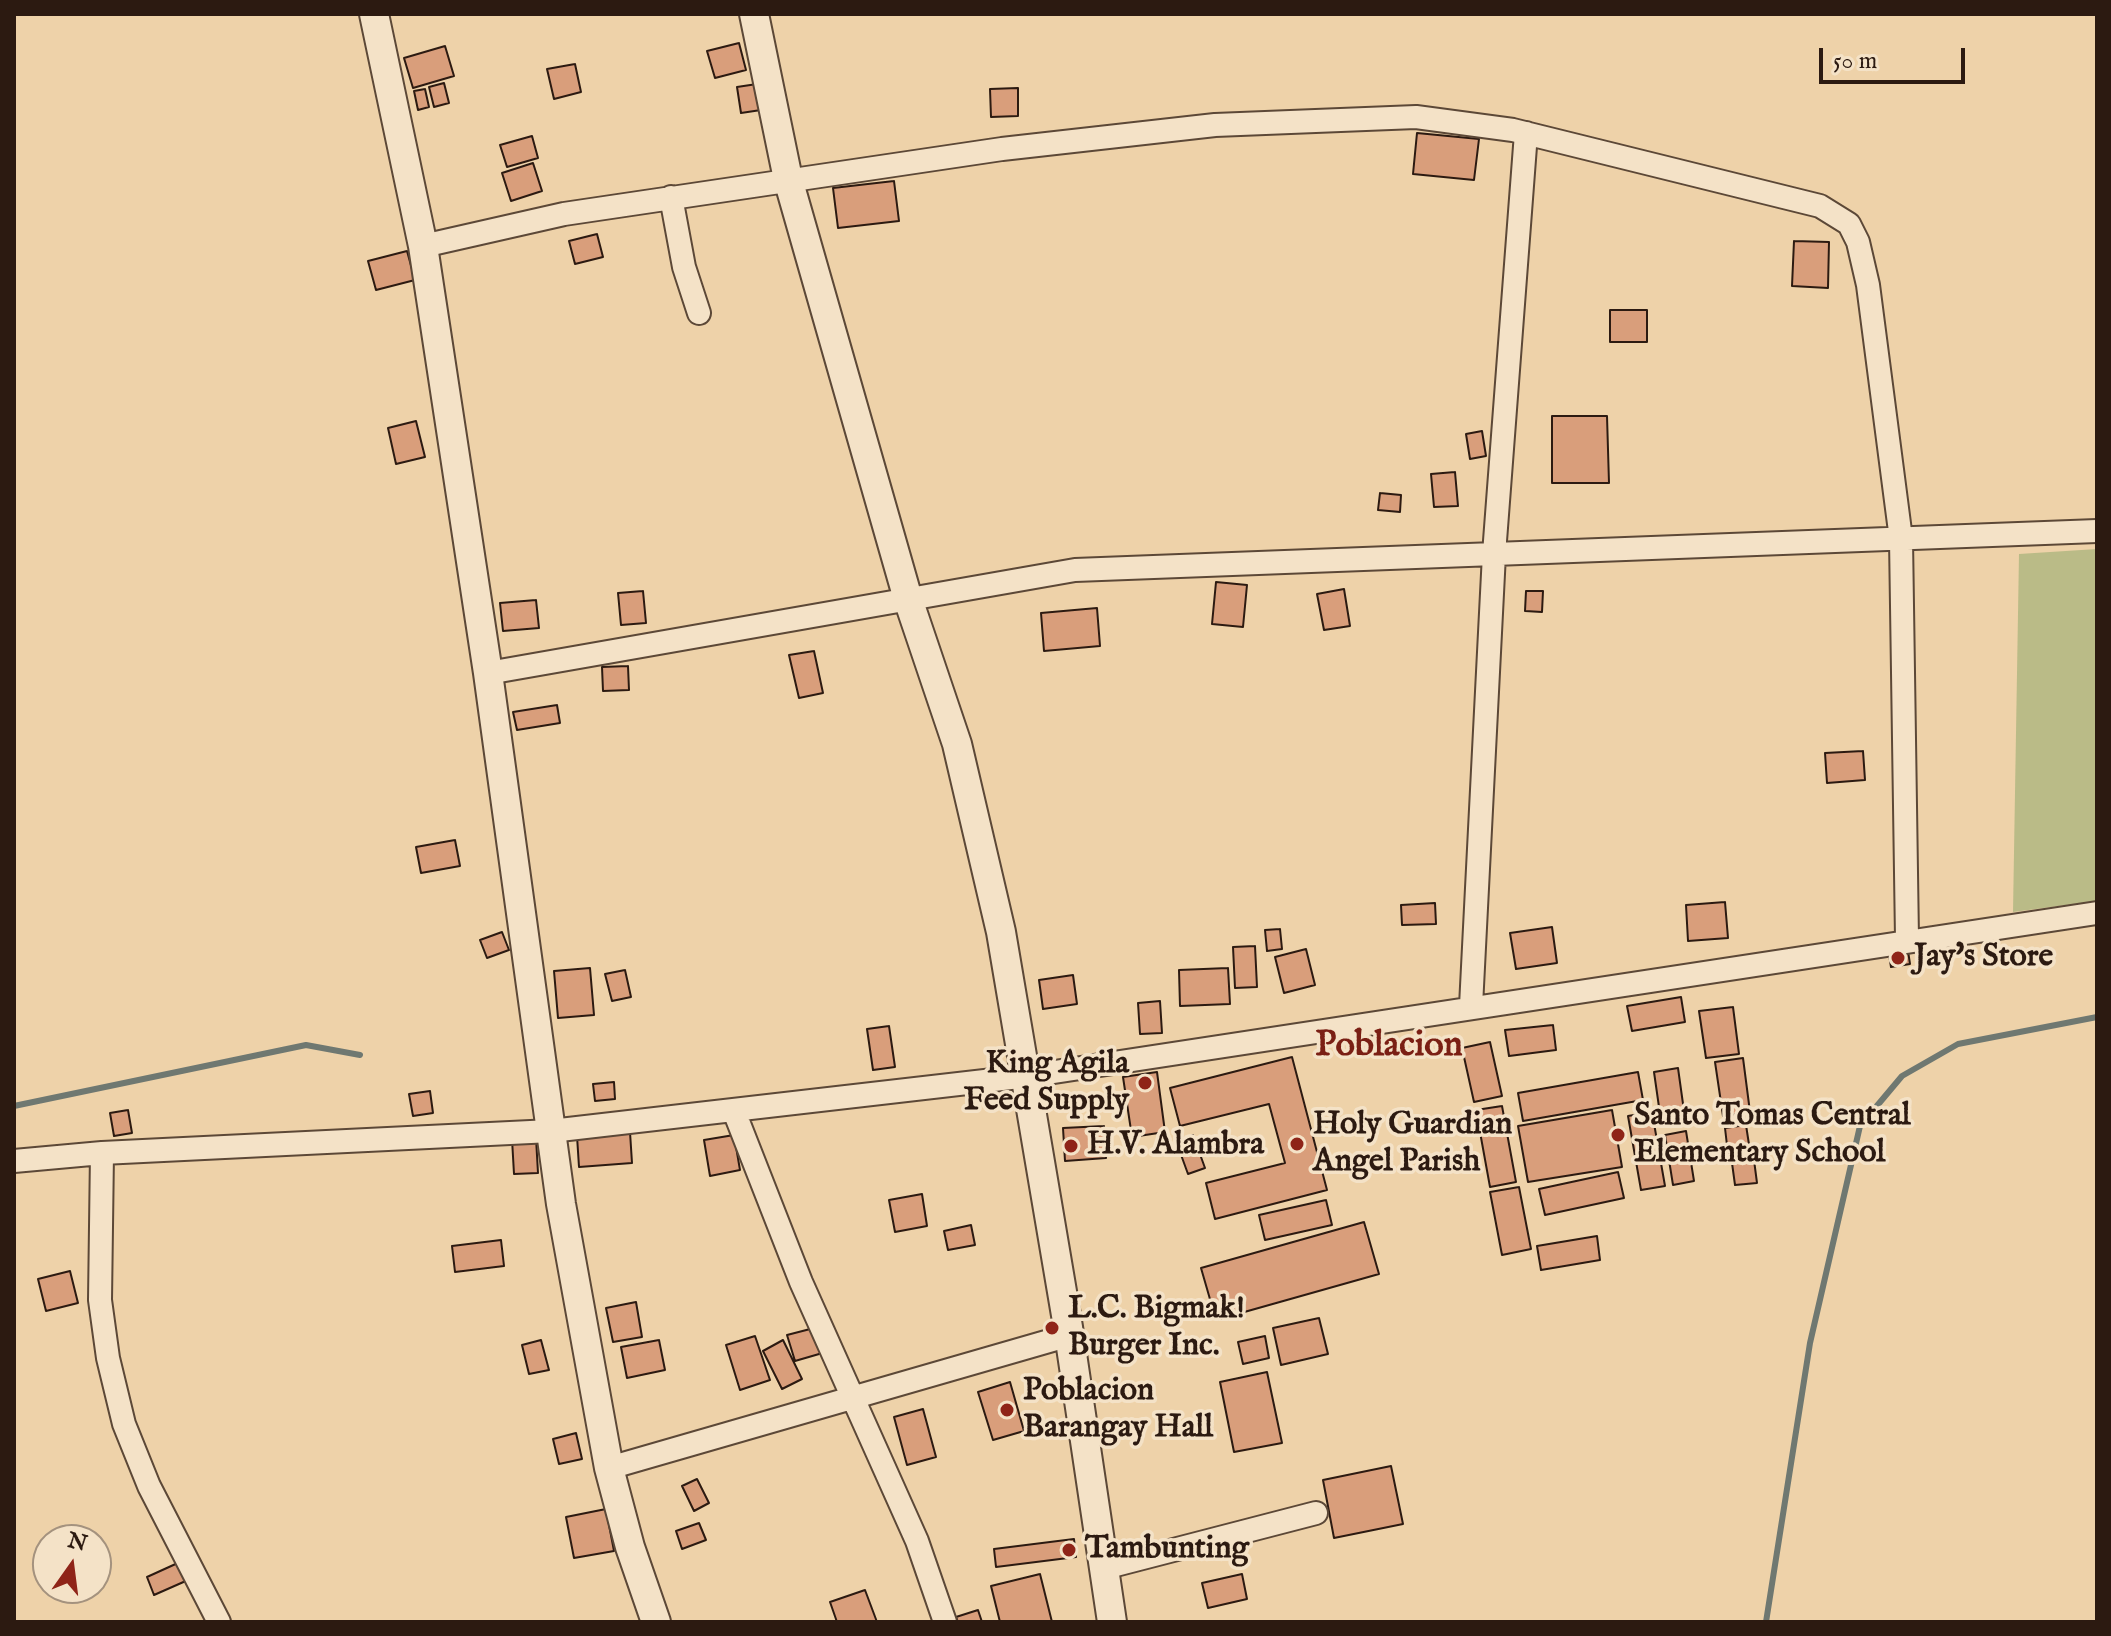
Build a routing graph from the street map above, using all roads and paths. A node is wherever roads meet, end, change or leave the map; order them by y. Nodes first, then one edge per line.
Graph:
1 (374, 14) edge
2 (754, 14) edge
3 (1526, 133) junction
4 (788, 179) junction
5 (671, 197) junction
6 (423, 246) junction
7 (699, 313) dead end
8 (2097, 531) edge
9 (1901, 539) junction
10 (1494, 554) junction
11 (908, 599) junction
12 (488, 673) junction
13 (2097, 913) edge
14 (1907, 939) junction
15 (1471, 1006) junction
16 (1028, 1076) junction
17 (734, 1111) junction
18 (551, 1131) junction
19 (102, 1153) junction
20 (14, 1161) edge
21 (1070, 1335) junction
22 (854, 1398) junction
23 (609, 1468) junction
24 (1316, 1513) dead end
25 (1104, 1568) junction
26 (219, 1622) edge
27 (656, 1622) edge
28 (945, 1622) edge
29 (1112, 1622) edge

1 - 6 street
2 - 4 street
3 - 4 street
3 - 9 street
3 - 10 street
4 - 5 street
4 - 11 street
5 - 6 street
5 - 7 street
6 - 12 street
8 - 9 street
9 - 10 street
9 - 14 street
10 - 11 street
10 - 15 street
11 - 12 street
11 - 16 street
12 - 18 street
13 - 14 street
14 - 15 street
15 - 16 street
16 - 17 street
16 - 21 street
17 - 18 street
17 - 22 street
18 - 19 street
18 - 23 street
19 - 20 street
19 - 26 street
21 - 22 street
21 - 25 street
22 - 23 street
22 - 28 street
23 - 27 street
24 - 25 street
25 - 29 street

